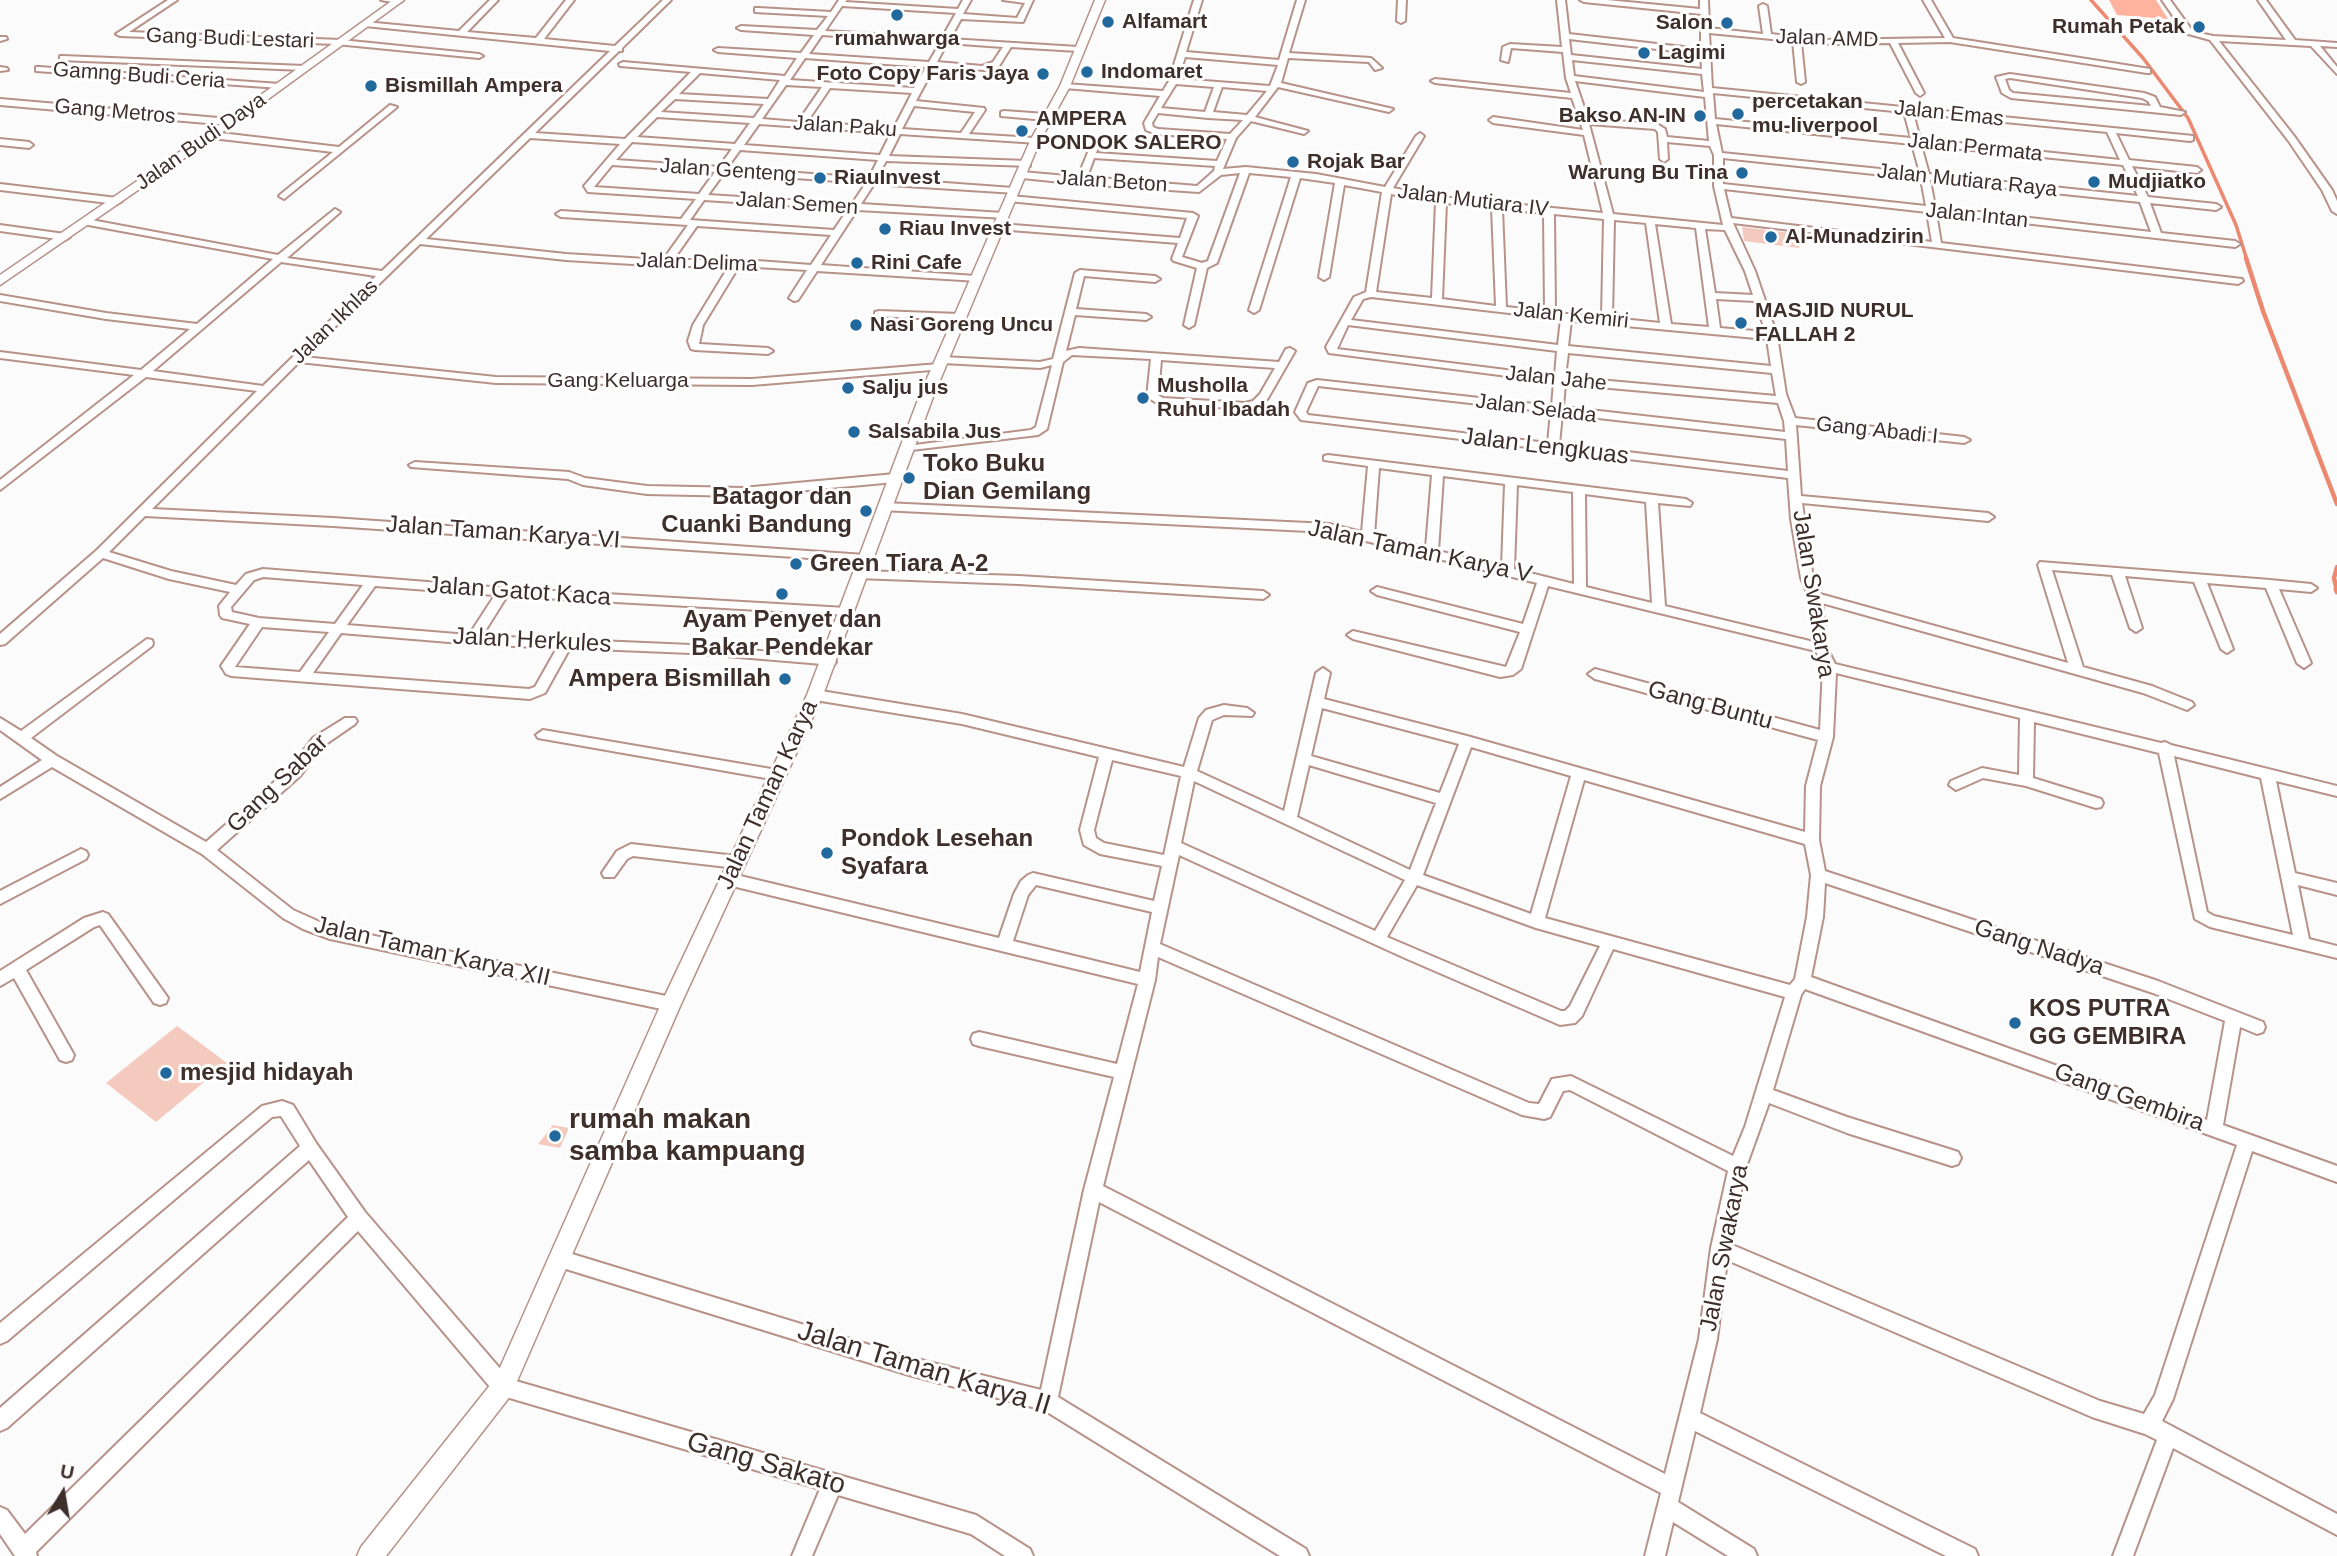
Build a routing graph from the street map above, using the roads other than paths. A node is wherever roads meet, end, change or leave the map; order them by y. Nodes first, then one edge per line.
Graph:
1 (173, 0) edge
2 (385, 0) edge
3 (398, 0) edge
4 (494, 0) edge
5 (570, 0) edge
6 (667, 0) edge
7 (967, 0) edge
8 (1007, 0) edge
9 (1100, 0) edge
10 (1198, 0) edge
11 (1301, 0) edge
12 (1402, 0) edge
13 (1561, 0) edge
14 (1584, 0) edge
15 (1927, 0) edge
16 (2166, 0) edge
17 (2262, 0) edge
18 (1031, 1) edge
19 (841, 2) edge
20 (899, 3) edge
21 (1705, 6) edge
22 (1763, 6) dead end
23 (758, 10) dead end
24 (833, 14) junction
25 (958, 14) junction
26 (1401, 21) dead end
27 (365, 24) junction
28 (741, 28) dead end
29 (1705, 30) junction
30 (461, 33) junction
31 (820, 33) junction
32 (1565, 36) junction
33 (1768, 38) junction
34 (2213, 38) junction
35 (1797, 40) junction
36 (1950, 40) junction
37 (538, 41) junction
38 (946, 41) junction
39 (1893, 41) junction
40 (340, 42) junction
41 (2292, 43) junction
42 (1009, 44) junction
43 (2314, 44) junction
44 (2337, 45) edge
45 (619, 49) junction
46 (1078, 49) junction
47 (718, 50) dead end
48 (1705, 52) junction
49 (1183, 54) junction
50 (1567, 54) junction
51 (480, 56) dead end
52 (802, 56) junction
53 (2054, 57) junction
54 (64, 58) dead end
55 (1283, 59) junction
56 (1505, 60) dead end
57 (623, 64) dead end
58 (932, 65) junction
59 (304, 68) junction
60 (1378, 68) dead end
61 (39, 69) dead end
62 (697, 71) junction
63 (2147, 71) dead end
64 (1706, 72) junction
65 (2337, 72) edge
66 (1570, 78) junction
67 (784, 80) junction
68 (1173, 81) junction
69 (1436, 81) dead end
70 (1801, 82) dead end
71 (2056, 83) junction
72 (828, 85) junction
73 (280, 86) junction
74 (1065, 86) junction
75 (1218, 86) junction
76 (1274, 86) junction
77 (916, 91) junction
78 (1166, 93) junction
79 (1708, 93) junction
80 (1920, 93) dead end
81 (673, 96) junction
82 (1576, 96) junction
83 (0, 102) edge
84 (769, 102) junction
85 (911, 103) junction
86 (393, 107) dead end
87 (1389, 109) dead end
88 (2156, 109) junction
89 (1154, 110) junction
90 (1908, 110) junction
91 (2182, 112) dead end
92 (655, 114) junction
93 (1004, 114) dead end
94 (1208, 115) junction
95 (1046, 117) junction
96 (1248, 118) junction
97 (1493, 120) dead end
98 (755, 121) junction
99 (1584, 121) junction
100 (1712, 121) junction
101 (230, 122) junction
102 (1511, 122) junction
103 (802, 124) junction
104 (2110, 130) junction
105 (896, 131) junction
106 (1304, 131) dead end
107 (1508, 133) dead end
108 (1588, 133) junction
109 (212, 135) junction
110 (528, 135) junction
111 (963, 136) junction
112 (1420, 136) dead end
113 (1232, 137) junction
114 (2190, 138) dead end
115 (1663, 139) junction
116 (629, 141) junction
117 (1035, 141) junction
118 (0, 142) edge
119 (1914, 142) junction
120 (29, 145) dead end
121 (1095, 145) dead end
122 (736, 148) junction
123 (1716, 149) junction
124 (341, 150) junction
125 (1091, 155) junction
126 (884, 159) junction
127 (1664, 159) dead end
128 (611, 162) junction
129 (2124, 162) junction
130 (1219, 168) junction
131 (1246, 170) junction
132 (2197, 170) dead end
133 (719, 171) junction
134 (1296, 176) junction
135 (1925, 177) junction
136 (1081, 181) junction
137 (1340, 181) junction
138 (871, 182) junction
139 (1018, 182) junction
140 (1719, 186) junction
141 (0, 187) edge
142 (2332, 190) edge
143 (1387, 191) junction
144 (284, 196) dead end
145 (701, 198) junction
146 (1441, 200) junction
147 (2144, 200) junction
148 (117, 201) junction
149 (1497, 206) junction
150 (2216, 207) dead end
151 (855, 209) junction
152 (1549, 210) junction
153 (1929, 211) junction
154 (2337, 211) edge
155 (335, 212) dead end
156 (561, 214) dead end
157 (1609, 218) junction
158 (1650, 220) junction
159 (1002, 221) junction
160 (86, 222) junction
161 (689, 222) junction
162 (1728, 224) junction
163 (1700, 225) junction
164 (0, 228) edge
165 (839, 233) junction
166 (2157, 236) junction
167 (65, 237) junction
168 (419, 241) junction
169 (1185, 241) junction
170 (2235, 244) dead end
171 (1937, 245) junction
172 (282, 259) junction
173 (666, 263) junction
174 (736, 263) junction
175 (1207, 264) junction
176 (813, 269) junction
177 (384, 274) junction
178 (1324, 277) dead end
179 (975, 279) junction
180 (1155, 279) dead end
181 (0, 281) edge
182 (2238, 281) dead end
183 (1371, 294) junction
184 (1710, 296) junction
185 (0, 298) edge
186 (794, 298) dead end
187 (1760, 299) junction
188 (1437, 302) junction
189 (1501, 308) junction
190 (1254, 310) dead end
191 (1070, 312) junction
192 (879, 314) dead end
193 (1550, 315) junction
194 (959, 317) junction
195 (1146, 317) dead end
196 (1566, 317) junction
197 (1607, 320) junction
198 (1345, 322) junction
199 (1189, 325) dead end
200 (1665, 326) junction
201 (201, 327) junction
202 (1715, 331) junction
203 (1772, 336) junction
204 (1563, 349) junction
205 (768, 351) dead end
206 (1290, 351) dead end
207 (0, 355) edge
208 (296, 359) junction
209 (1156, 359) junction
210 (1057, 361) junction
211 (941, 364) junction
212 (1281, 365) junction
213 (1777, 370) junction
214 (143, 374) junction
215 (1560, 380) junction
216 (265, 389) junction
217 (1784, 400) junction
218 (1558, 411) junction
219 (1300, 412) joint
220 (1790, 421) junction
221 (1791, 436) junction
222 (1964, 440) dead end
223 (1553, 448) junction
224 (908, 449) junction
225 (1328, 458) dead end
226 (1374, 464) junction
227 (415, 465) dead end
228 (1438, 472) junction
229 (1794, 475) junction
230 (895, 478) junction
231 (1511, 481) junction
232 (0, 486) edge
233 (1579, 490) junction
234 (1652, 499) junction
235 (1798, 499) junction
236 (1686, 503) dead end
237 (885, 507) junction
238 (141, 512) junction
239 (1988, 517) dead end
240 (1368, 537) junction
241 (101, 553) junction
242 (1432, 553) junction
243 (863, 567) junction
244 (1508, 571) junction
245 (2118, 571) junction
246 (2199, 578) junction
247 (373, 580) junction
248 (1544, 580) junction
249 (2270, 584) junction
250 (2311, 588) dead end
251 (237, 589) junction
252 (1580, 589) junction
253 (1377, 591) dead end
254 (503, 592) junction
255 (1263, 595) dead end
256 (1815, 597) junction
257 (1659, 608) junction
258 (846, 612) junction
259 (259, 622) junction
260 (338, 628) junction
261 (2136, 628) dead end
262 (1527, 629) junction
263 (1353, 635) dead end
264 (473, 640) junction
265 (0, 641) edge
266 (147, 643) dead end
267 (566, 643) junction
268 (1821, 648) junction
269 (2227, 649) dead end
270 (829, 662) junction
271 (2304, 663) dead end
272 (1830, 667) junction
273 (2077, 669) junction
274 (1323, 673) dead end
275 (1595, 674) dead end
276 (303, 677) junction
277 (815, 695) junction
278 (1317, 702) junction
279 (2187, 705) dead end
280 (1247, 713) dead end
281 (2027, 714) junction
282 (350, 721) dead end
283 (0, 723) edge
284 (543, 735) dead end
285 (23, 737) junction
286 (1826, 737) junction
287 (1467, 741) junction
288 (2165, 747) junction
289 (1106, 755) junction
290 (1305, 759) junction
291 (52, 760) junction
292 (1189, 772) junction
293 (1579, 773) junction
294 (2267, 773) junction
295 (777, 775) junction
296 (2026, 781) junction
297 (1955, 785) dead end
298 (2337, 791) edge
299 (0, 794) edge
300 (1444, 800) junction
301 (2096, 803) dead end
302 (1290, 818) junction
303 (1812, 840) junction
304 (207, 850) junction
305 (1172, 854) junction
306 (81, 855) dead end
307 (736, 862) junction
308 (609, 873) dead end
309 (1818, 875) junction
310 (2288, 877) junction
311 (1414, 878) junction
312 (727, 879) junction
313 (2337, 889) edge
314 (0, 898) edge
315 (1160, 908) junction
316 (1536, 922) junction
317 (1378, 939) junction
318 (1609, 942) junction
319 (2302, 943) junction
320 (1004, 946) junction
321 (1152, 947) junction
322 (2337, 952) edge
323 (17, 968) junction
324 (0, 979) edge
325 (1147, 980) junction
326 (1798, 987) junction
327 (160, 998) dead end
328 (671, 1004) junction
329 (2234, 1017) junction
330 (2257, 1027) dead end
331 (979, 1039) dead end
332 (66, 1055) dead end
333 (1123, 1072) junction
334 (1764, 1094) junction
335 (2214, 1128) junction
336 (2247, 1140) junction
337 (310, 1148) junction
338 (1952, 1158) dead end
339 (1737, 1167) junction
340 (2337, 1174) edge
341 (1093, 1190) junction
342 (359, 1218) junction
343 (1720, 1248) junction
344 (559, 1259) junction
345 (0, 1335) edge
346 (503, 1387) junction
347 (1048, 1401) junction
348 (1688, 1417) junction
349 (0, 1421) edge
350 (2149, 1425) junction
351 (2168, 1436) junction
352 (832, 1483) junction
353 (1670, 1497) junction
354 (0, 1517) edge
355 (2337, 1525) edge
356 (26, 1553) edge
357 (379, 1553) edge
358 (802, 1556) edge
359 (1023, 1556) edge
360 (1299, 1556) edge
361 (1655, 1556) edge
362 (1747, 1556) edge
363 (1968, 1556) edge
364 (2123, 1556) edge

1 - 40 street, Gang Budi Lestari
2 - 3 street
3 - 27 street, Jalan Budi Daya
4 - 30 street
5 - 37 street
6 - 45 street, Jalan Ikhlas
7 - 25 street
8 - 18 street
9 - 46 street, Jalan Taman Karya
10 - 49 street
11 - 55 street
12 - 26 street
13 - 32 street
14 - 21 street
15 - 36 street
16 - 34 street
17 - 41 street
18 - 25 street
19 - 20 street
19 - 24 street
20 - 25 street
21 - 29 street, Jalan Swakarya
22 - 33 street
23 - 24 street
24 - 31 street
25 - 38 street
27 - 30 street
27 - 40 street, Jalan Budi Daya
28 - 31 street
29 - 33 street, Jalan AMD
29 - 48 street, Jalan Swakarya
30 - 37 street
31 - 38 street
31 - 52 street
32 - 48 street
32 - 50 street
33 - 35 street, Jalan AMD
34 - 41 street
34 - 142 street
35 - 39 street, Jalan AMD
35 - 70 street
36 - 39 street, Jalan AMD
36 - 53 street, Jalan AMD
37 - 45 street
38 - 42 street
38 - 58 street
39 - 80 street
40 - 51 street, Gang Budi Lestari
40 - 59 street, Jalan Budi Daya
41 - 43 street
42 - 46 street
42 - 58 street
43 - 44 street
43 - 65 street
45 - 110 street, Jalan Ikhlas
46 - 74 street, Jalan Taman Karya
47 - 52 street
48 - 64 street, Jalan Swakarya
49 - 55 street
49 - 68 street
50 - 56 street
50 - 64 street
50 - 66 street
52 - 58 street
52 - 67 street
53 - 63 street, Jalan AMD
53 - 71 street
54 - 59 street
55 - 60 street
55 - 76 street
57 - 62 street
58 - 77 street
59 - 73 street, Jalan Budi Daya
61 - 73 street, Gamng Budi Ceria
62 - 67 street
62 - 81 street
64 - 79 street, Jalan Swakarya
66 - 79 street, Jalan Emas
66 - 82 street
67 - 72 street
67 - 84 street
68 - 75 street
68 - 78 street
69 - 82 street
71 - 88 street
71 - 88 street
72 - 77 street
72 - 103 street
73 - 101 street, Jalan Budi Daya
74 - 78 street
74 - 95 street, Jalan Taman Karya
75 - 76 street
75 - 94 street
76 - 87 street
76 - 96 street
77 - 85 street
78 - 89 street
79 - 90 street, Jalan Emas
79 - 100 street, Jalan Swakarya
81 - 84 street
81 - 92 street
82 - 99 street
83 - 101 street, Gang Metros
84 - 98 street
85 - 105 street
85 - 111 street
86 - 124 street
88 - 91 street
89 - 94 street
89 - 113 street
90 - 104 street, Jalan Emas
90 - 119 street
92 - 98 street, Jalan Paku
92 - 116 street
93 - 95 street
94 - 96 street
95 - 117 street, Jalan Taman Karya
96 - 106 street
96 - 113 street
97 - 102 street
98 - 103 street, Jalan Paku
98 - 122 street
99 - 108 street
99 - 115 street
100 - 119 street, Jalan Permata
100 - 123 street, Jalan Swakarya
101 - 109 street, Jalan Budi Daya
102 - 107 street
102 - 108 street
103 - 105 street, Jalan Paku
104 - 114 street, Jalan Emas
104 - 129 street
105 - 111 street, Jalan Paku
105 - 126 street
108 - 157 street
109 - 124 street
109 - 148 street, Jalan Budi Daya
110 - 116 street
110 - 168 street, Jalan Ikhlas
111 - 117 street, Jalan Paku
112 - 143 street
113 - 130 street
115 - 123 street, Jalan Mutiara Raya
115 - 127 street
116 - 122 street
116 - 128 street
117 - 139 street, Jalan Taman Karya
118 - 120 street
119 - 129 street, Jalan Permata
119 - 135 street
121 - 125 street
122 - 126 street
122 - 133 street
123 - 135 street, Jalan Mutiara Raya
123 - 140 street, Jalan Swakarya
124 - 144 street
125 - 130 street, Jalan Mutiara IV
125 - 136 street
126 - 138 street
126 - 139 street
128 - 133 street, Jalan Genteng
128 - 145 street, Jalan Semen
129 - 132 street, Jalan Permata
129 - 147 street
130 - 131 street, Jalan Mutiara IV
130 - 136 street, Jalan Beton
131 - 134 street, Jalan Mutiara IV
131 - 175 street
133 - 138 street, Jalan Genteng
133 - 145 street
134 - 137 street, Jalan Mutiara IV
134 - 190 street
135 - 147 street, Jalan Mutiara Raya
135 - 153 street
136 - 139 street, Jalan Beton
137 - 143 street, Jalan Mutiara IV
137 - 178 street
138 - 139 street, Jalan Genteng
138 - 151 street
139 - 159 street, Jalan Taman Karya
139 - 169 street
140 - 153 street, Jalan Intan
140 - 162 street, Jalan Swakarya
141 - 148 street
142 - 154 street
143 - 146 street, Jalan Mutiara IV
143 - 183 street
145 - 151 street, Jalan Semen
145 - 161 street
146 - 149 street, Jalan Mutiara IV
146 - 188 street
147 - 150 street, Jalan Mutiara Raya
147 - 166 street
148 - 160 street, Jalan Budi Daya
149 - 152 street, Jalan Mutiara IV
149 - 189 street
151 - 159 street, Jalan Semen
151 - 165 street
152 - 157 street, Jalan Mutiara IV
152 - 193 street
153 - 166 street, Jalan Intan
153 - 171 street
155 - 172 street
156 - 161 street
157 - 158 street, Jalan Mutiara IV
157 - 197 street
158 - 163 street, Jalan Mutiara IV
158 - 200 street
159 - 169 street, Jalan Semen
159 - 179 street, Jalan Taman Karya
160 - 167 street, Jalan Budi Daya
160 - 172 street
161 - 165 street
161 - 173 street
162 - 163 street, Jalan Mutiara IV
162 - 171 street, Jalan Mutiara IV
162 - 187 street, Jalan Swakarya
163 - 184 street
164 - 167 street
165 - 176 street
166 - 170 street, Jalan Intan
167 - 181 street, Jalan Budi Daya
168 - 173 street, Jalan Delima
168 - 177 street, Jalan Ikhlas
169 - 175 street
171 - 182 street, Jalan Mutiara IV
172 - 177 street
172 - 201 street
173 - 174 street, Jalan Delima
174 - 176 street, Jalan Delima
174 - 205 street
175 - 199 street
176 - 179 street, Jalan Delima
176 - 186 street
177 - 208 street, Jalan Ikhlas
179 - 194 street, Jalan Taman Karya
180 - 191 street
183 - 188 street, Jalan Kemiri
183 - 198 street
184 - 187 street
184 - 202 street
185 - 201 street
187 - 203 street, Jalan Swakarya
188 - 189 street, Jalan Kemiri
189 - 193 street, Jalan Kemiri
191 - 195 street
191 - 210 street
192 - 194 street
193 - 196 street, Jalan Kemiri
194 - 211 street, Jalan Taman Karya
196 - 197 street, Jalan Kemiri
196 - 204 street
197 - 200 street, Jalan Kemiri
198 - 204 street
198 - 215 street, Jalan Jahe
200 - 202 street, Jalan Kemiri
201 - 214 street
202 - 203 street, Jalan Kemiri
203 - 213 street, Jalan Swakarya
204 - 213 street
204 - 215 street
206 - 212 street
207 - 214 street
208 - 211 street, Gang Keluarga
208 - 216 street, Jalan Ikhlas
209 - 210 street, Gang Keluarga
209 - 212 street, Gang Keluarga
209 - 212 street
210 - 211 street, Gang Keluarga
210 - 224 street
211 - 224 street, Jalan Taman Karya
213 - 217 street, Jalan Swakarya
214 - 216 street
214 - 232 street
215 - 217 street, Jalan Jahe
215 - 218 street
216 - 238 street, Jalan Ikhlas
217 - 220 street, Jalan Swakarya
218 - 219 street, Jalan Selada
218 - 221 street, Jalan Selada
218 - 223 street
219 - 223 street, Jalan Lengkuas
220 - 221 street, Jalan Swakarya
220 - 222 street, Gang Abadi I
221 - 229 street, Jalan Swakarya
223 - 229 street, Jalan Lengkuas
224 - 230 street, Jalan Taman Karya
225 - 226 street
226 - 228 street
226 - 240 street
227 - 230 street
228 - 231 street
228 - 242 street
229 - 235 street, Jalan Swakarya
230 - 237 street, Jalan Taman Karya
231 - 233 street
231 - 244 street
233 - 234 street
233 - 252 street
234 - 236 street
234 - 257 street
235 - 239 street
235 - 256 street, Jalan Swakarya
237 - 240 street, Jalan Taman Karya V
237 - 243 street, Jalan Taman Karya
238 - 241 street, Jalan Ikhlas
238 - 243 street, Jalan Taman Karya VI
240 - 242 street, Jalan Taman Karya V
241 - 251 street
241 - 265 street, Jalan Ikhlas
242 - 244 street, Jalan Taman Karya V
243 - 255 street, Jalan Taman Karya VI
243 - 258 street, Jalan Taman Karya
244 - 248 street, Jalan Taman Karya V
245 - 246 street
245 - 261 street
245 - 273 street
246 - 249 street
246 - 269 street
247 - 251 street, Jalan Gatot Kaca
247 - 254 street, Jalan Gatot Kaca
247 - 260 street
248 - 252 street, Jalan Taman Karya V
248 - 262 street
249 - 250 street
249 - 271 street
251 - 259 street, Jalan Herkules
252 - 257 street, Jalan Taman Karya V
253 - 262 street
254 - 258 street, Jalan Gatot Kaca
254 - 264 street
256 - 268 street, Jalan Swakarya
256 - 273 street
257 - 268 street, Jalan Taman Karya V
258 - 270 street, Jalan Taman Karya
259 - 260 street, Jalan Herkules
259 - 276 street
260 - 264 street, Jalan Herkules
260 - 276 street
262 - 263 street
264 - 267 street, Jalan Herkules
266 - 285 street
267 - 270 street, Jalan Herkules
267 - 276 street
268 - 272 street, Jalan Swakarya
270 - 277 street, Jalan Taman Karya
272 - 281 street
272 - 286 street, Jalan Swakarya
273 - 279 street
274 - 278 street
275 - 286 street, Gang Buntu
277 - 289 street, Gang Gembira
277 - 295 street, Jalan Taman Karya
278 - 287 street
278 - 290 street
280 - 292 street
281 - 288 street
281 - 296 street
282 - 304 street, Gang Sabar
283 - 285 street, Jalan Taman Karya XII
284 - 295 street
285 - 291 street, Jalan Taman Karya XII
286 - 303 street, Jalan Swakarya
287 - 293 street
287 - 300 street
288 - 294 street
288 - 319 street
289 - 292 street, Gang Gembira
289 - 305 street
290 - 300 street
290 - 302 street
291 - 299 street
291 - 304 street, Jalan Taman Karya XII
292 - 302 street, Gang Gembira
292 - 305 street
293 - 303 street
293 - 316 street
294 - 298 street
294 - 310 street
295 - 307 street, Jalan Taman Karya
296 - 297 street
296 - 301 street
300 - 311 street
302 - 311 street, Gang Gembira
303 - 309 street, Jalan Swakarya
304 - 328 street, Jalan Taman Karya XII
305 - 315 street
305 - 317 street
306 - 314 street
307 - 308 street
307 - 312 street, Jalan Taman Karya
309 - 326 street, Jalan Swakarya
309 - 329 street, Gang Nadya
310 - 313 street
310 - 319 street
311 - 316 street, Gang Gembira
311 - 317 street
312 - 320 street
312 - 328 street, Jalan Taman Karya
315 - 320 street
315 - 321 street
316 - 318 street, Gang Gembira
317 - 318 street
318 - 326 street, Gang Gembira
319 - 322 street
320 - 325 street
321 - 325 street
321 - 339 street
323 - 324 street
323 - 327 street
323 - 332 street
325 - 333 street
326 - 334 street, Jalan Swakarya
326 - 335 street, Gang Gembira
328 - 344 street, Jalan Taman Karya
329 - 330 street, Gang Nadya
329 - 335 street
331 - 333 street
333 - 341 street
334 - 338 street
334 - 339 street, Jalan Swakarya
335 - 336 street, Gang Gembira
336 - 340 street, Gang Gembira
336 - 350 street
337 - 342 street
337 - 345 street
337 - 349 street
339 - 343 street, Jalan Swakarya
341 - 347 street
341 - 353 street
342 - 346 street
342 - 356 street
343 - 348 street, Jalan Swakarya
343 - 350 street
344 - 346 street, Jalan Taman Karya
344 - 347 street, Jalan Taman Karya II
346 - 352 street, Gang Sakato
346 - 357 street, Jalan Taman Karya
347 - 360 street, Jalan Taman Karya II
348 - 353 street, Jalan Swakarya
348 - 363 street
350 - 351 street
351 - 355 street
351 - 364 street
352 - 358 street
352 - 359 street, Gang Sakato
353 - 361 street, Jalan Swakarya
353 - 362 street
354 - 356 street

